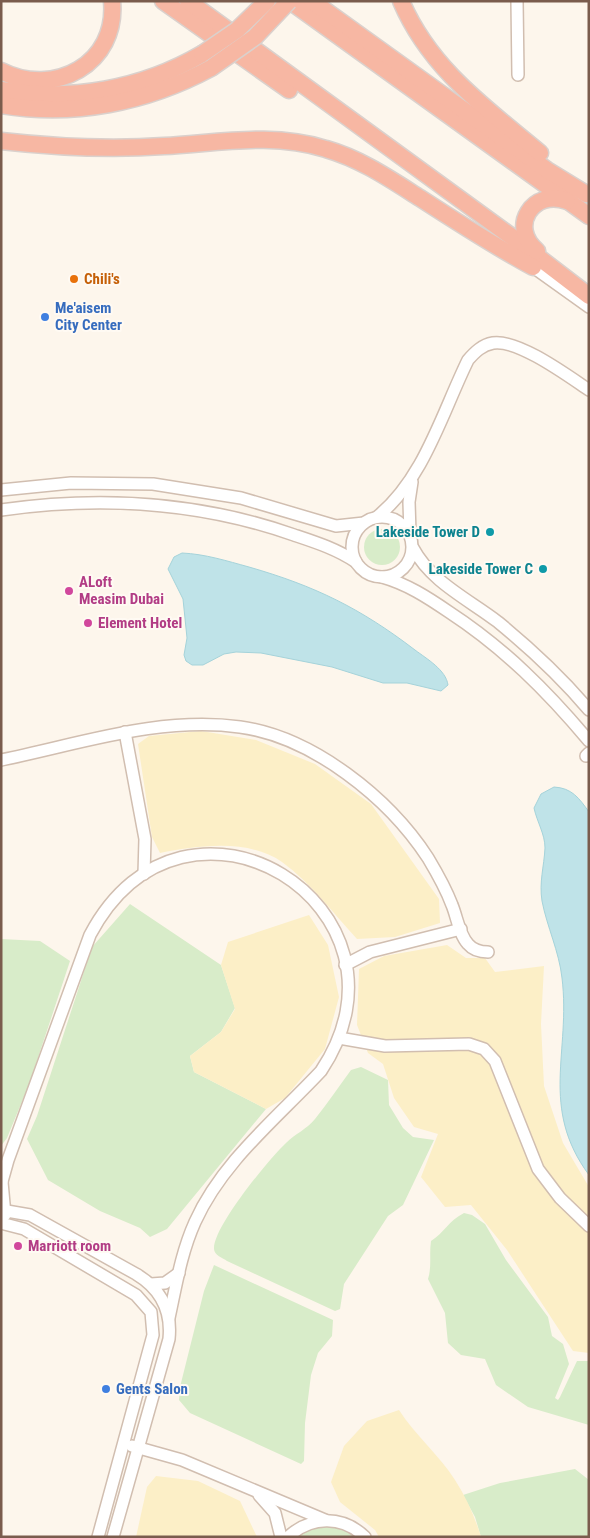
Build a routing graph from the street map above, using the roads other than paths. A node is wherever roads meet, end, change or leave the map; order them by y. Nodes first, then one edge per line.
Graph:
1 (112, 1) edge
2 (163, 1) edge
3 (188, 1) edge
4 (267, 1) edge
5 (290, 1) edge
6 (312, 1) edge
7 (401, 1) edge
8 (517, 1) edge
9 (335, 26) junction
10 (1, 70) edge
11 (518, 75) dead end
12 (281, 78) junction
13 (1, 90) edge
14 (1, 105) edge
15 (1, 141) edge
16 (588, 195) edge
17 (569, 202) junction
18 (589, 216) edge
19 (533, 267) junction
20 (557, 272) junction
21 (589, 296) edge
22 (589, 307) edge
23 (589, 390) edge
24 (412, 480) junction
25 (1, 490) edge
26 (1, 510) edge
27 (377, 517) junction
28 (364, 523) junction
29 (410, 534) junction
30 (412, 548) junction
31 (356, 562) junction
32 (382, 577) junction
33 (589, 710) edge
34 (125, 732) junction
35 (589, 741) edge
36 (1, 760) edge
37 (145, 839) junction
38 (158, 866) junction
39 (144, 874) junction
40 (461, 929) junction
41 (341, 949) junction
42 (370, 952) junction
43 (488, 952) dead end
44 (345, 965) junction
45 (339, 1038) junction
46 (2, 1184) edge
47 (2, 1210) edge
48 (4, 1223) edge
49 (589, 1226) edge
50 (179, 1273) junction
51 (151, 1284) junction
52 (169, 1318) junction
53 (123, 1444) junction
54 (138, 1448) junction
55 (250, 1488) junction
56 (325, 1520) junction
57 (98, 1537) edge
58 (114, 1537) edge
59 (281, 1537) edge
60 (288, 1537) edge
61 (365, 1537) edge

1 - 10 highway
2 - 12 highway, bridge
3 - 12 highway, bridge
4 - 13 highway, bridge
5 - 9 highway
5 - 14 highway, bridge
6 - 9 highway
7 - 16 highway
8 - 11 street
9 - 16 highway
9 - 17 highway
12 - 19 highway
12 - 20 highway
15 - 19 highway
17 - 18 highway
17 - 20 highway
19 - 22 street
20 - 21 highway
23 - 24 street
24 - 27 street
24 - 29 street
25 - 28 street
26 - 31 street
27 - 28 street
27 - 29 street
28 - 31 street
29 - 30 street
30 - 32 street
30 - 33 street
31 - 32 street
32 - 35 street
34 - 36 street
34 - 37 street
34 - 40 street
37 - 38 street
37 - 39 street
38 - 39 street
38 - 41 street
39 - 46 street
40 - 42 street
40 - 43 street
41 - 42 street
41 - 44 street
42 - 44 street
44 - 45 street
45 - 49 street
45 - 50 street
46 - 47 street
47 - 48 street
47 - 51 street
48 - 53 street
50 - 51 street
50 - 52 street
51 - 52 street
52 - 54 street
53 - 54 street
53 - 57 street
54 - 55 street
54 - 58 street
55 - 56 street
55 - 59 street
56 - 60 street
56 - 61 street

